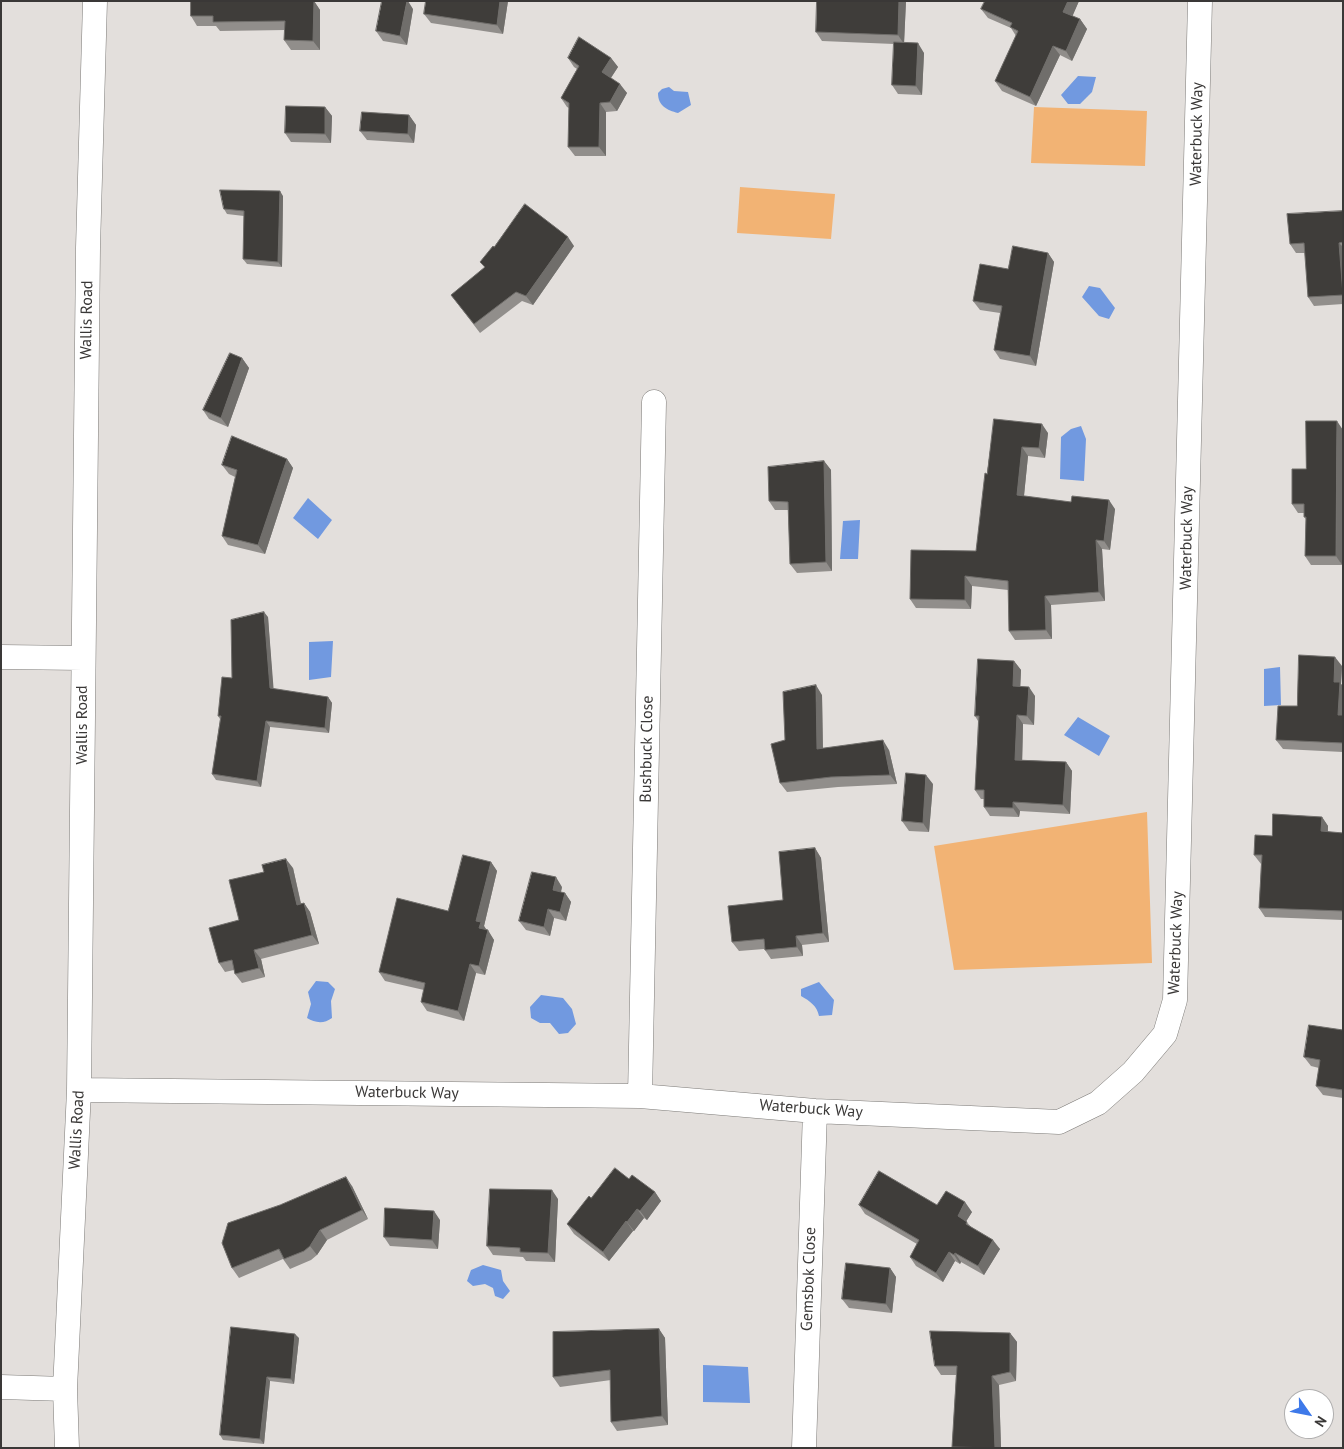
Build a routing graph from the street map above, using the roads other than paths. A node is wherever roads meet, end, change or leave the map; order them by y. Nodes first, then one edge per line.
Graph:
1 (95, 1) edge
2 (1200, 1) edge
3 (654, 402) dead end
4 (1, 656) edge
5 (83, 658) junction
6 (79, 1090) junction
7 (640, 1096) junction
8 (815, 1111) junction
9 (1, 1387) edge
10 (65, 1389) junction
11 (66, 1448) edge
12 (804, 1448) edge

1 - 5 street, Wallis Road
2 - 8 street, Waterbuck Way
3 - 7 street, Bushbuck Close
4 - 5 street
5 - 6 street, Wallis Road
6 - 7 street, Waterbuck Way
6 - 10 street, Wallis Road
7 - 8 street, Waterbuck Way
8 - 12 street, Gemsbok Close
9 - 10 street
10 - 11 street, Wallis Road

